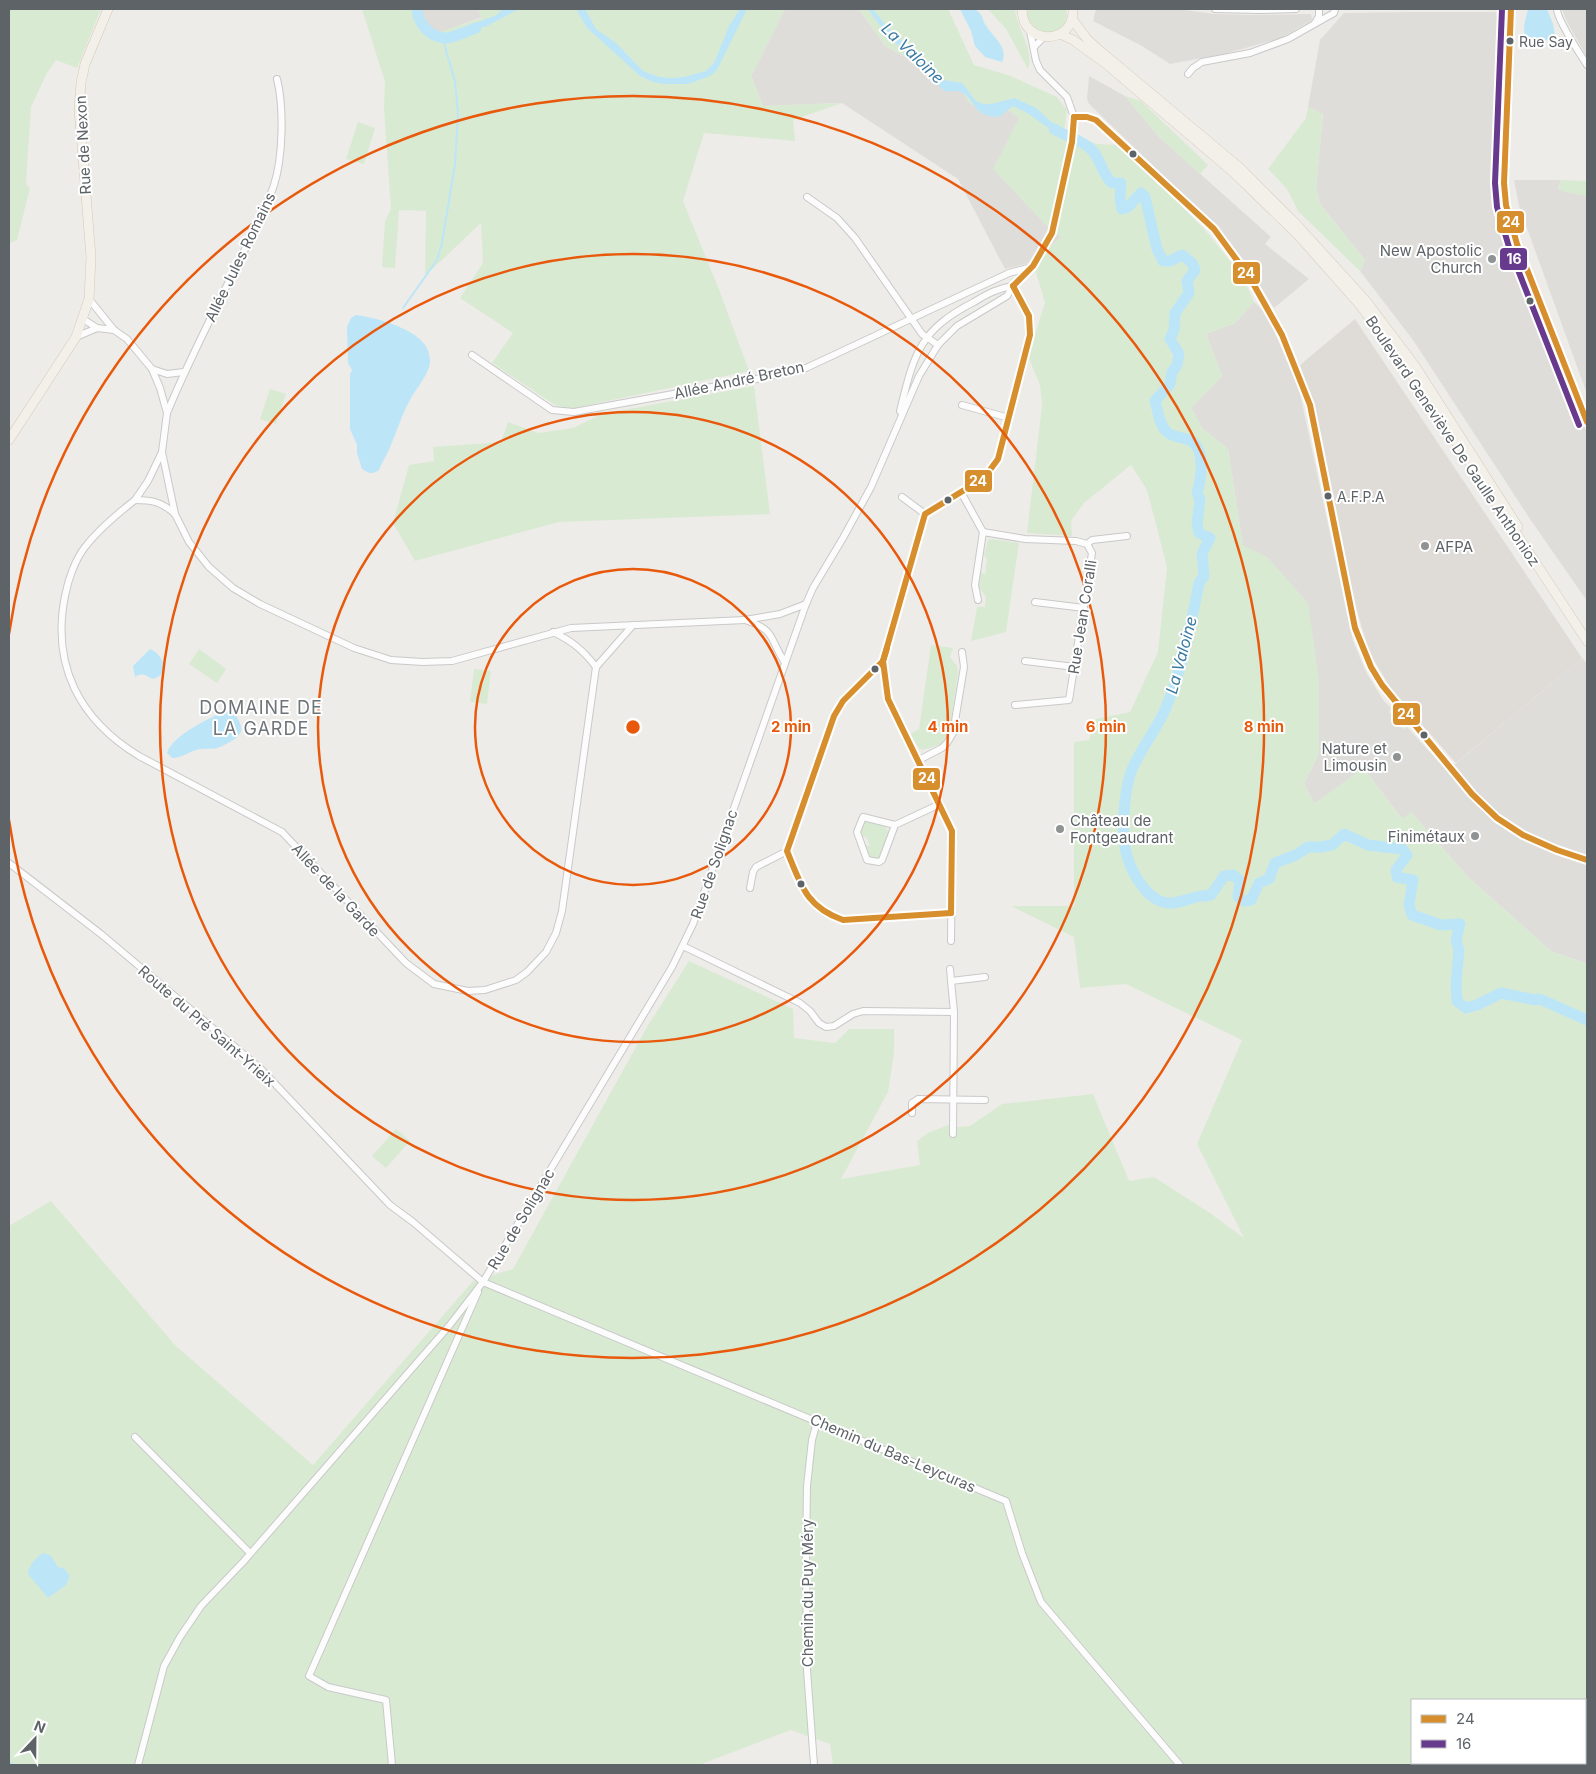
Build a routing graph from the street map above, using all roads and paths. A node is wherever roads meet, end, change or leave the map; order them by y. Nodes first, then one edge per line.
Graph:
1 (108, 9) edge
2 (1022, 9) edge
3 (1215, 9) edge
4 (1296, 9) edge
5 (1319, 9) edge
6 (1335, 9) edge
7 (1511, 9) edge
8 (1558, 9) edge
9 (1074, 12) edge
10 (1314, 24) junction
11 (1030, 31) junction
12 (1060, 34) junction
13 (1044, 37) junction
14 (1034, 47) junction
15 (1587, 65) edge
16 (1188, 74) dead end
17 (277, 79) dead end
18 (1074, 117) junction
19 (807, 197) dead end
20 (1033, 266) junction
21 (1013, 286) junction
22 (89, 299) junction
23 (83, 319) junction
24 (912, 319) junction
25 (97, 328) junction
26 (114, 330) junction
27 (76, 337) junction
28 (927, 337) junction
29 (938, 344) junction
30 (472, 355) dead end
31 (152, 369) junction
32 (184, 372) junction
33 (962, 405) dead end
34 (167, 413) junction
35 (1009, 418) junction
36 (1587, 422) edge
37 (897, 424) junction
38 (9, 440) edge
39 (162, 452) junction
40 (960, 492) junction
41 (902, 497) dead end
42 (135, 500) junction
43 (175, 514) junction
44 (925, 514) junction
45 (983, 532) junction
46 (1127, 536) dead end
47 (1087, 544) junction
48 (978, 600) dead end
49 (1034, 602) dead end
50 (806, 604) junction
51 (1084, 608) junction
52 (745, 620) junction
53 (633, 625) junction
54 (1587, 631) edge
55 (553, 632) junction
56 (1587, 641) edge
57 (962, 652) dead end
58 (784, 661) junction
59 (883, 661) junction
60 (1026, 661) dead end
61 (596, 667) junction
62 (1074, 667) junction
63 (1015, 705) dead end
64 (918, 761) junction
65 (940, 804) junction
66 (895, 825) junction
67 (787, 852) junction
68 (1587, 860) edge
69 (9, 863) edge
70 (750, 888) dead end
71 (951, 913) junction
72 (951, 941) dead end
73 (683, 946) junction
74 (950, 969) dead end
75 (986, 977) dead end
76 (951, 981) junction
77 (954, 1012) junction
78 (952, 1099) junction
79 (985, 1100) dead end
80 (912, 1113) dead end
81 (953, 1134) dead end
82 (483, 1282) junction
83 (817, 1422) junction
84 (134, 1437) dead end
85 (250, 1553) junction
86 (138, 1765) edge
87 (392, 1765) edge
88 (814, 1765) edge
89 (1180, 1765) edge

1 - 22 main road, Rue de Nexon
2 - 11 main road
3 - 4 street
5 - 10 street
6 - 10 street
7 - 36 street
8 - 15 street
9 - 12 main road
9 - 54 main road, Boulevard Geneviève De Gaulle Anthonioz
10 - 16 street
11 - 13 main road
11 - 14 street
12 - 13 main road
12 - 56 main road, Boulevard Geneviève De Gaulle Anthonioz
13 - 14 street
14 - 18 street
17 - 32 street, Allée Jules Romains
18 - 20 street, Rue de Solignac
18 - 68 street
19 - 24 street
20 - 21 street, Rue de Solignac
20 - 24 street, Allée André Breton
21 - 28 street, Rue de Solignac
21 - 29 street, Rue de Solignac
21 - 35 street
22 - 23 main road, Rue de Nexon
22 - 26 street, Allée de la Garde
23 - 25 street
23 - 27 main road, Rue de Nexon
24 - 28 street
24 - 30 street, Allée André Breton
25 - 26 street
25 - 27 street
26 - 31 street, Allée de la Garde
27 - 38 main road, Rue de Nexon
28 - 29 street
28 - 37 street, Rue de Solignac
29 - 37 street, Rue de Solignac
31 - 32 street
31 - 34 street, Allée de la Garde
32 - 34 street, Allée Jules Romains
33 - 35 street
34 - 39 street, Allée de la Garde
35 - 40 street
37 - 50 street, Rue de Solignac
39 - 42 street, Allée de la Garde
39 - 43 street, Allée de la Garde
40 - 44 street
40 - 45 street
41 - 44 street
42 - 43 street
42 - 61 street, Allée de la Garde
43 - 55 street, Allée de la Garde
44 - 59 street
45 - 47 street, Rue Jean Coralli
45 - 48 street
46 - 47 street
47 - 51 street, Rue Jean Coralli
49 - 51 street
50 - 52 street, Allée de la Garde
50 - 58 street, Rue de Solignac
51 - 62 street, Rue Jean Coralli
52 - 53 street, Allée de la Garde
52 - 58 street
53 - 55 street, Allée de la Garde
53 - 61 street
55 - 61 street
57 - 64 street
58 - 73 street, Rue de Solignac
59 - 64 street
59 - 67 street
60 - 62 street
62 - 63 street, Rue Jean Coralli
64 - 65 street
65 - 66 street
65 - 71 street
66 - 66 street
67 - 70 street
67 - 71 street
69 - 82 street, Route du Pré Saint-Yrieix
71 - 72 street
73 - 77 street
73 - 82 street, Rue de Solignac
74 - 76 street
75 - 76 street
76 - 77 street
77 - 78 street
78 - 79 street
78 - 80 street
78 - 81 street
82 - 83 street, Chemin du Bas-Leycuras
82 - 85 street
82 - 87 street
83 - 88 street, Chemin du Puy Méry
83 - 89 street, Chemin du Bas-Leycuras
84 - 85 street
85 - 86 street

